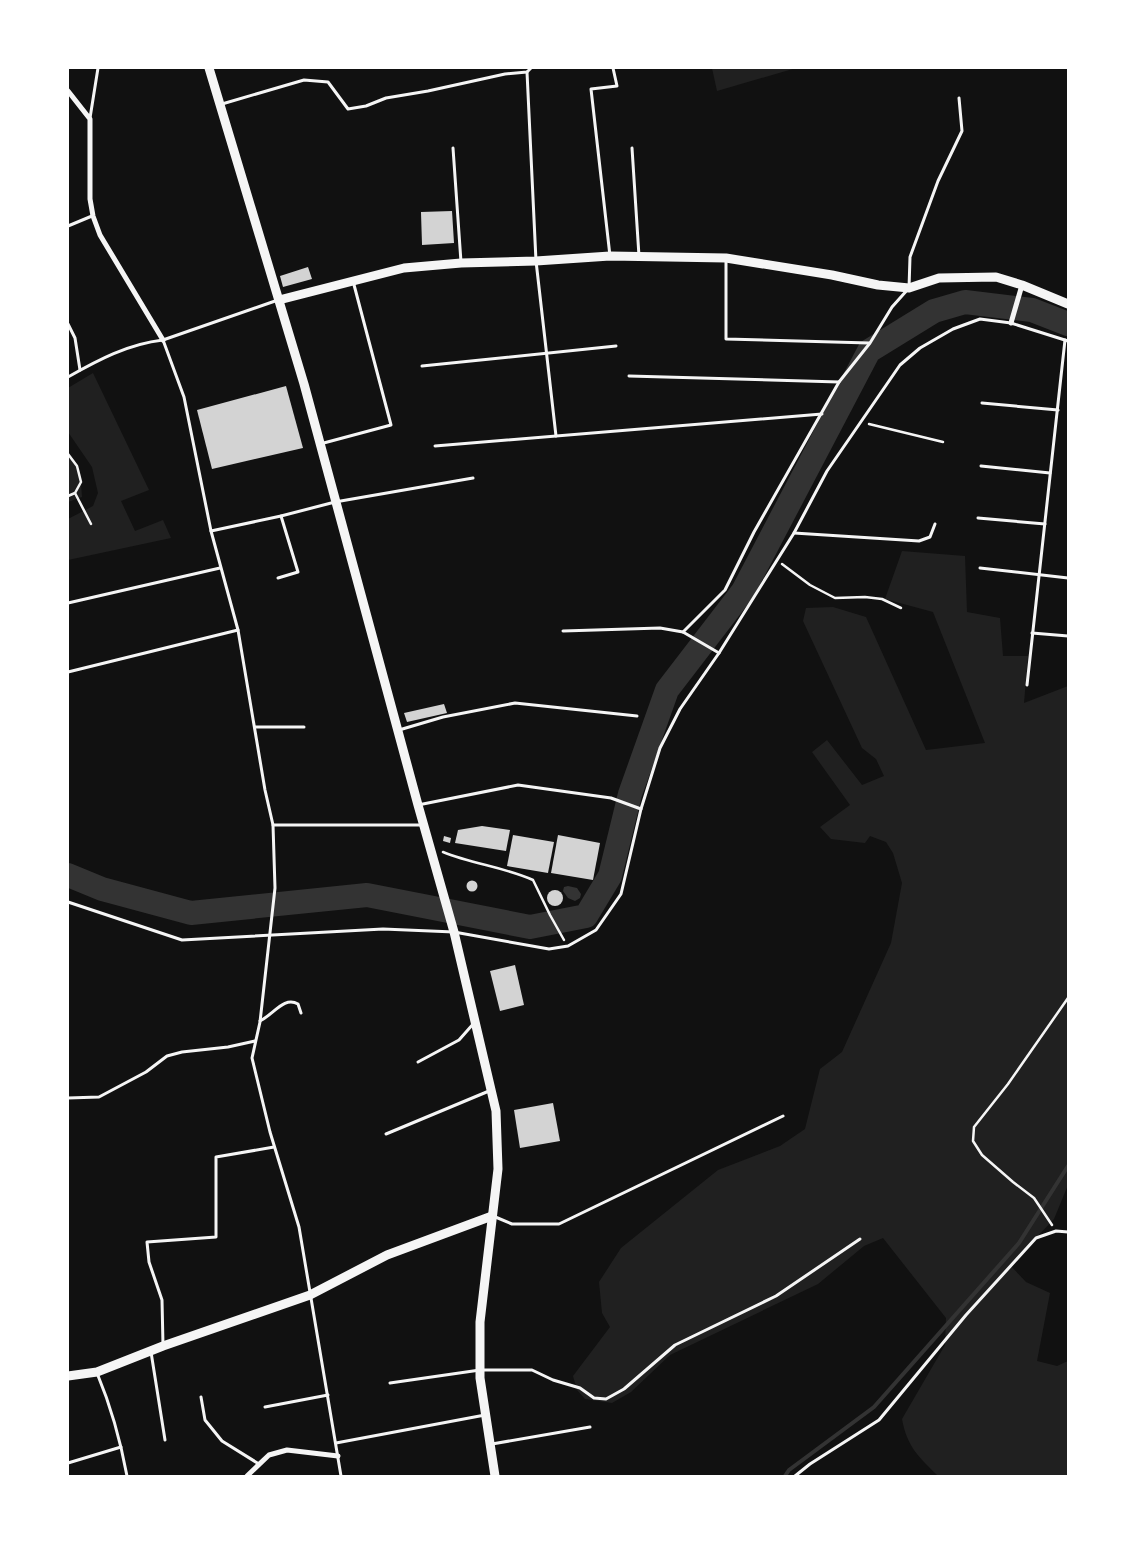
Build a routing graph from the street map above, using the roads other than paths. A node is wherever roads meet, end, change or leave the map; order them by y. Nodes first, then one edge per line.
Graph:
1 (98, 68) edge
2 (209, 68) edge
3 (531, 68) edge
4 (613, 68) edge
5 (527, 72) junction
6 (68, 91) edge
7 (959, 98) dead end
8 (220, 104) junction
9 (90, 119) junction
10 (453, 148) dead end
11 (632, 148) dead end
12 (93, 216) junction
13 (68, 226) edge
14 (610, 256) junction
15 (639, 257) junction
16 (726, 258) junction
17 (536, 261) junction
18 (461, 263) junction
19 (352, 280) junction
20 (1022, 285) junction
21 (909, 288) junction
22 (279, 300) junction
23 (1068, 304) edge
24 (1011, 323) junction
25 (68, 324) edge
26 (163, 340) junction
27 (1067, 340) edge
28 (870, 343) junction
29 (616, 346) dead end
30 (546, 352) junction
31 (422, 366) dead end
32 (80, 370) junction
33 (629, 376) dead end
34 (68, 377) edge
35 (839, 382) junction
36 (982, 403) dead end
37 (1058, 410) junction
38 (823, 414) junction
39 (556, 436) junction
40 (320, 444) junction
41 (435, 446) dead end
42 (981, 466) dead end
43 (1050, 473) junction
44 (474, 478) dead end
45 (335, 502) junction
46 (281, 516) junction
47 (978, 518) dead end
48 (935, 524) dead end
49 (1045, 524) junction
50 (211, 531) junction
51 (794, 534) junction
52 (220, 568) junction
53 (980, 568) dead end
54 (1039, 575) junction
55 (278, 578) dead end
56 (1068, 578) edge
57 (68, 603) edge
58 (238, 630) junction
59 (563, 630) dead end
60 (683, 632) junction
61 (1032, 633) junction
62 (1068, 636) edge
63 (719, 653) junction
64 (68, 672) edge
65 (1027, 685) dead end
66 (637, 716) dead end
67 (255, 727) junction
68 (304, 727) dead end
69 (398, 730) junction
70 (418, 805) junction
71 (641, 809) junction
72 (273, 825) junction
73 (424, 825) junction
74 (68, 902) edge
75 (454, 932) junction
76 (269, 936) junction
77 (301, 1013) dead end
78 (476, 1021) junction
79 (260, 1022) junction
80 (255, 1042) junction
81 (418, 1062) dead end
82 (492, 1090) junction
83 (68, 1098) edge
84 (783, 1116) dead end
85 (386, 1134) dead end
86 (274, 1147) junction
87 (492, 1216) junction
88 (1068, 1232) edge
89 (860, 1239) dead end
90 (310, 1295) junction
91 (163, 1346) junction
92 (151, 1351) junction
93 (480, 1370) junction
94 (97, 1372) junction
95 (68, 1376) edge
96 (390, 1383) dead end
97 (328, 1395) junction
98 (200, 1397) dead end
99 (265, 1407) dead end
100 (486, 1414) junction
101 (590, 1427) dead end
102 (165, 1440) dead end
103 (336, 1443) junction
104 (490, 1444) junction
105 (121, 1447) junction
106 (338, 1456) junction
107 (68, 1463) edge
108 (258, 1464) junction
109 (127, 1476) edge
110 (247, 1476) edge
111 (341, 1476) edge
112 (495, 1476) edge
113 (795, 1476) edge

1 - 9 lane
2 - 8 main road
3 - 5 lane
4 - 14 lane
5 - 8 lane
5 - 17 lane
6 - 9 street
7 - 21 lane
8 - 22 main road
9 - 12 street
10 - 18 lane
11 - 15 lane
12 - 13 lane
12 - 26 street
14 - 15 main road
14 - 17 main road
15 - 16 main road
16 - 21 main road
16 - 28 lane
17 - 18 main road
17 - 30 lane
18 - 19 main road
19 - 22 main road
19 - 40 lane
20 - 21 main road
20 - 23 main road
20 - 24 street
21 - 28 lane
22 - 26 lane
22 - 40 main road
24 - 27 lane
24 - 51 lane
25 - 32 lane
26 - 32 lane
26 - 50 lane
27 - 37 lane
28 - 35 lane
29 - 30 lane
30 - 31 lane
30 - 39 lane
32 - 34 lane
33 - 35 lane
35 - 38 lane
36 - 37 lane
37 - 43 lane
38 - 39 lane
38 - 60 lane
39 - 41 lane
40 - 45 main road
42 - 43 lane
43 - 49 lane
44 - 45 lane
45 - 46 lane
45 - 69 main road
46 - 50 lane
46 - 55 lane
47 - 49 lane
48 - 51 lane
49 - 54 lane
50 - 52 lane
51 - 63 lane
52 - 57 lane
52 - 58 lane
53 - 54 lane
54 - 56 lane
54 - 61 lane
58 - 64 lane
58 - 67 lane
59 - 60 lane
60 - 63 lane
61 - 62 lane
61 - 65 lane
63 - 71 lane
66 - 69 lane
67 - 68 lane
67 - 72 lane
69 - 70 main road
70 - 71 lane
70 - 73 main road
71 - 75 lane
72 - 73 lane
72 - 76 lane
73 - 75 main road
74 - 76 lane
75 - 76 lane
75 - 78 main road
76 - 79 lane
77 - 79 lane
78 - 81 lane
78 - 82 main road
79 - 80 lane
80 - 83 lane
80 - 86 lane
82 - 85 lane
82 - 87 main road
84 - 87 lane
86 - 90 lane
86 - 91 lane
87 - 90 main road
87 - 93 main road
88 - 113 lane
89 - 93 lane
90 - 91 main road
90 - 97 lane
91 - 92 main road
92 - 94 main road
92 - 102 lane
93 - 96 lane
93 - 100 main road
94 - 95 main road
94 - 105 lane
97 - 99 lane
97 - 103 lane
98 - 108 lane
100 - 103 lane
100 - 104 main road
101 - 104 lane
103 - 106 lane
104 - 112 main road
105 - 107 lane
105 - 109 lane
106 - 108 street
106 - 111 lane
108 - 110 street

